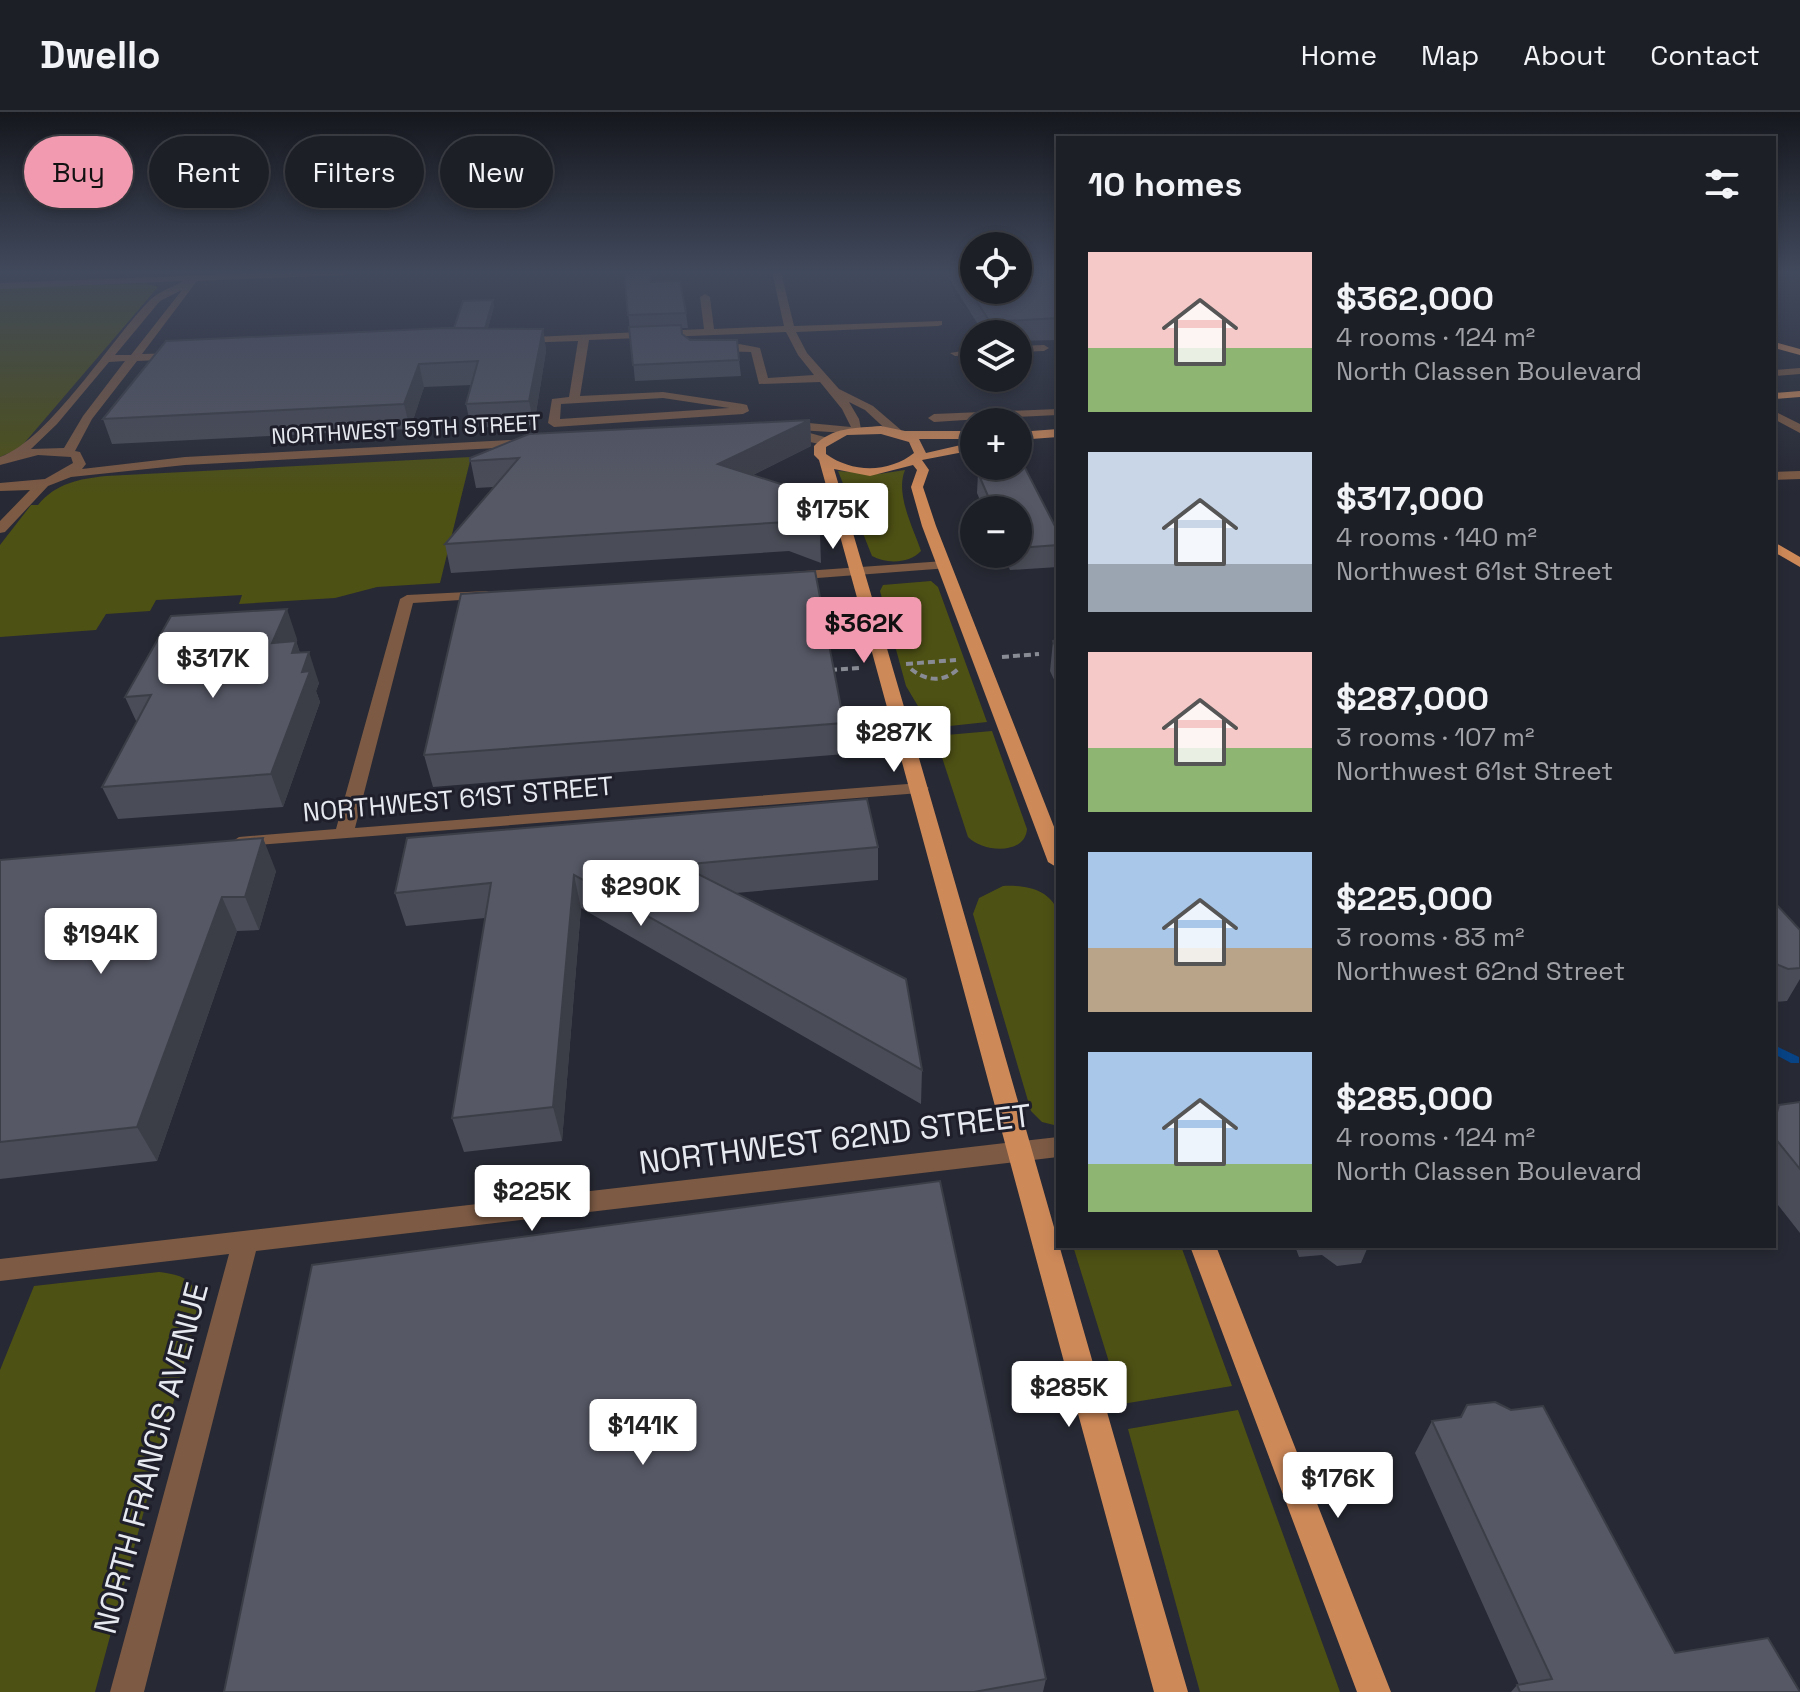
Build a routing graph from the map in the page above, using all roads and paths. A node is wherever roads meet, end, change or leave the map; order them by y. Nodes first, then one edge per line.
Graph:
1 (116, 346) edge
2 (144, 346) edge
3 (583, 346) edge
4 (691, 346) edge
5 (798, 346) edge
6 (1777, 346) edge
7 (1032, 348) edge
8 (1044, 348) edge
9 (1800, 352) edge
10 (955, 353) dead end
11 (960, 353) edge
12 (199, 355) edge
13 (134, 358) junction
14 (105, 359) junction
15 (1800, 371) edge
16 (1776, 373) edge
17 (825, 378) junction
18 (838, 391) junction
19 (1800, 394) edge
20 (1776, 396) edge
21 (574, 400) junction
22 (713, 402) junction
23 (555, 411) junction
24 (1056, 412) edge
25 (1032, 415) edge
26 (1776, 415) edge
27 (934, 418) dead end
28 (960, 418) edge
29 (1776, 425) edge
30 (1797, 426) edge
31 (856, 431) junction
32 (1056, 433) edge
33 (901, 434) junction
34 (960, 435) edge
35 (1032, 435) edge
36 (824, 441) junction
37 (549, 442) edge
38 (960, 450) edge
39 (17, 455) junction
40 (74, 456) junction
41 (916, 458) junction
42 (825, 460) junction
43 (0, 461) edge
44 (185, 461) junction
45 (68, 474) junction
46 (1800, 475) edge
47 (1776, 476) edge
48 (45, 482) junction
49 (0, 487) edge
50 (0, 529) edge
51 (1776, 547) edge
52 (1800, 563) edge
53 (944, 565) junction
54 (857, 572) junction
55 (776, 577) edge
56 (497, 594) edge
57 (1039, 654) dead end
58 (1004, 657) dead end
59 (956, 660) joint
60 (920, 788) junction
61 (344, 834) junction
62 (222, 844) edge
63 (1056, 857) edge
64 (1056, 1147) edge
65 (1018, 1152) junction
66 (245, 1242) junction
67 (1204, 1248) edge
68 (0, 1270) edge
69 (127, 1692) edge
70 (1171, 1692) edge
71 (1374, 1692) edge

1 - 14 street
2 - 13 street
3 - 21 street
4 - 17 street
5 - 17 street
6 - 9 main road
7 - 8 street
10 - 11 street
12 - 13 street
13 - 14 street
13 - 40 street
14 - 39 street
15 - 16 street
17 - 18 street
18 - 31 street
18 - 33 street
19 - 20 main road
21 - 22 street
21 - 23 street
22 - 23 street
22 - 23 street
24 - 25 street
26 - 30 street
27 - 28 street
29 - 30 street
31 - 33 main road
31 - 36 main road
31 - 36 street
32 - 35 main road
33 - 34 main road
33 - 41 main road
36 - 42 main road
37 - 44 street, NORTHWEST 59TH STREET
38 - 41 main road
39 - 40 street, NORTHWEST 59TH STREET
39 - 43 street
40 - 44 street, NORTHWEST 59TH STREET
40 - 45 street
41 - 42 main road
41 - 53 main road
42 - 54 main road
44 - 45 street, NORTHWEST 59TH STREET
45 - 48 street, NORTHWEST 59TH STREET
46 - 47 street
48 - 49 street
48 - 50 street
51 - 52 main road
53 - 54 street
53 - 63 main road
54 - 55 street
54 - 60 main road
56 - 61 street
57 - 58 path
59 - 59 path
60 - 61 street, NORTHWEST 61ST STREET
60 - 65 main road
61 - 62 street, NORTHWEST 61ST STREET
64 - 65 street, NORTHWEST 62ND STREET
65 - 66 street, NORTHWEST 62ND STREET
65 - 70 main road
66 - 68 street, NORTHWEST 62ND STREET
66 - 69 street, NORTH FRANCIS AVENUE
67 - 71 main road

